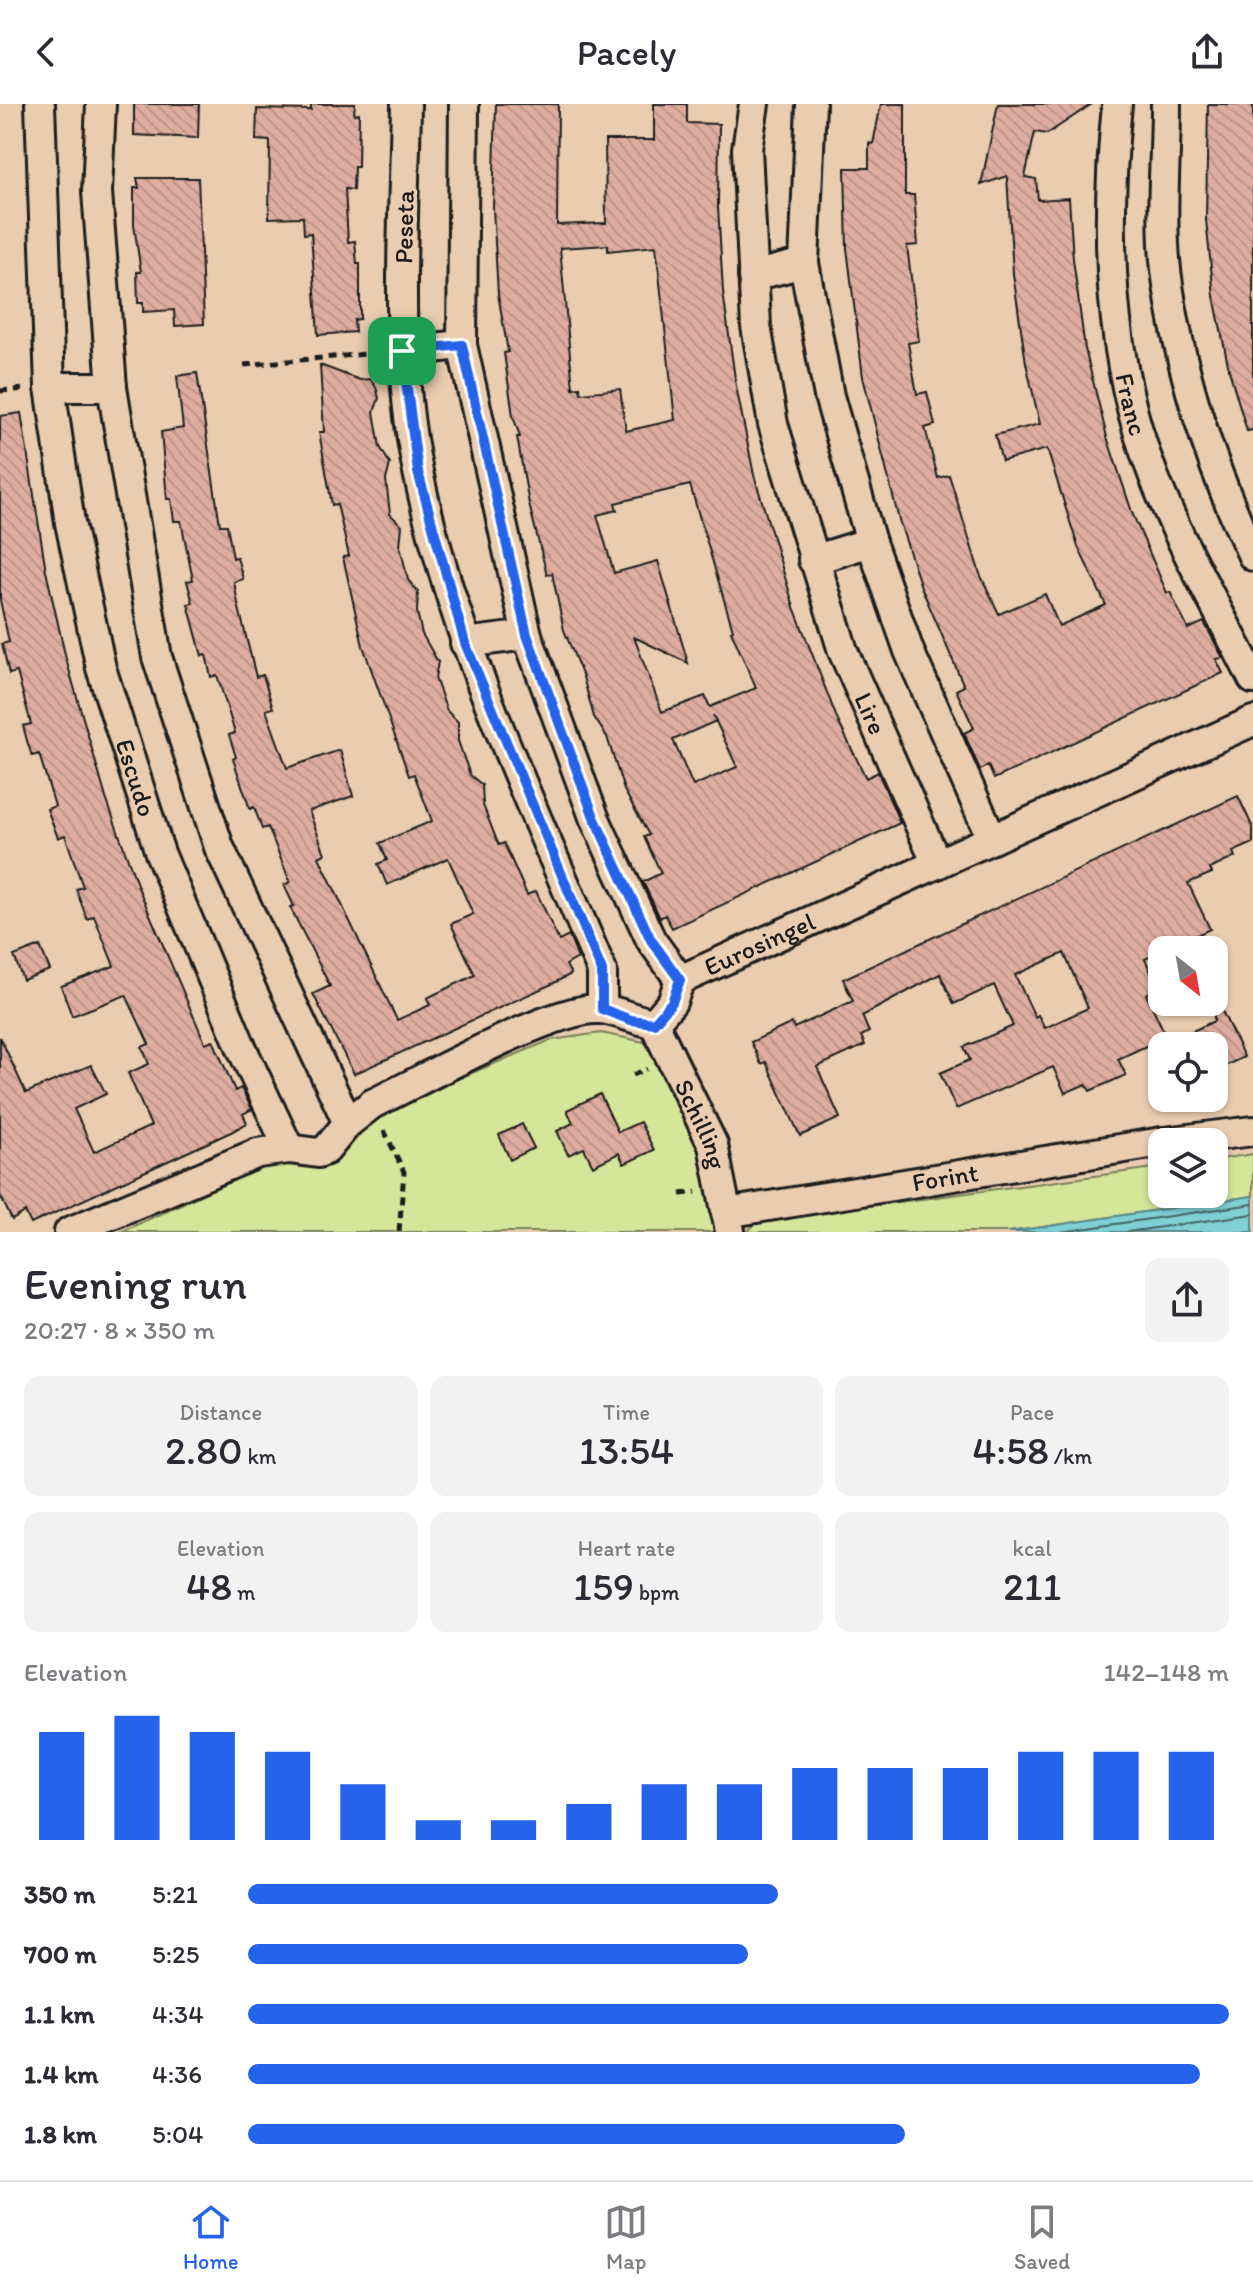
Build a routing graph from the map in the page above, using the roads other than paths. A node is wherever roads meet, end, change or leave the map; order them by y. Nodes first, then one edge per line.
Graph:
1 (40, 104) edge
2 (101, 104) edge
3 (406, 104) edge
4 (464, 104) edge
5 (754, 104) edge
6 (811, 104) edge
7 (1117, 104) edge
8 (1166, 104) edge
9 (804, 263) junction
10 (753, 276) junction
11 (462, 345) junction
12 (402, 351) junction
13 (50, 387) junction
14 (112, 387) junction
15 (871, 542) junction
16 (1253, 556) edge
17 (813, 560) junction
18 (527, 635) junction
19 (465, 643) junction
20 (1253, 679) edge
21 (1253, 721) edge
22 (992, 839) junction
23 (937, 864) junction
24 (680, 980) junction
25 (602, 1009) junction
26 (654, 1023) junction
27 (348, 1123) junction
28 (1253, 1131) edge
29 (1228, 1134) edge
30 (1148, 1145) edge
31 (289, 1149) junction
32 (728, 1222) edge
33 (69, 1232) edge

1 - 13 street, Escudo
2 - 14 street
3 - 12 street, Peseta
4 - 11 street
5 - 10 street, Lire
6 - 9 street
7 - 20 street, Franc
8 - 16 street
9 - 10 street
9 - 15 street
10 - 17 street, Lire
11 - 12 street
11 - 18 street
12 - 19 street, Peseta
13 - 14 street
13 - 31 street, Escudo
14 - 27 street
15 - 17 street
15 - 22 street
17 - 23 street, Lire
18 - 19 street
18 - 24 street
19 - 25 street, Peseta
21 - 22 street, Eurosingel
22 - 23 street, Eurosingel
23 - 24 street, Eurosingel
24 - 26 street, Eurosingel
25 - 26 street
25 - 27 street
26 - 32 street, Schilling
27 - 31 street
28 - 29 street, Forint
30 - 32 street, Forint
31 - 33 street

